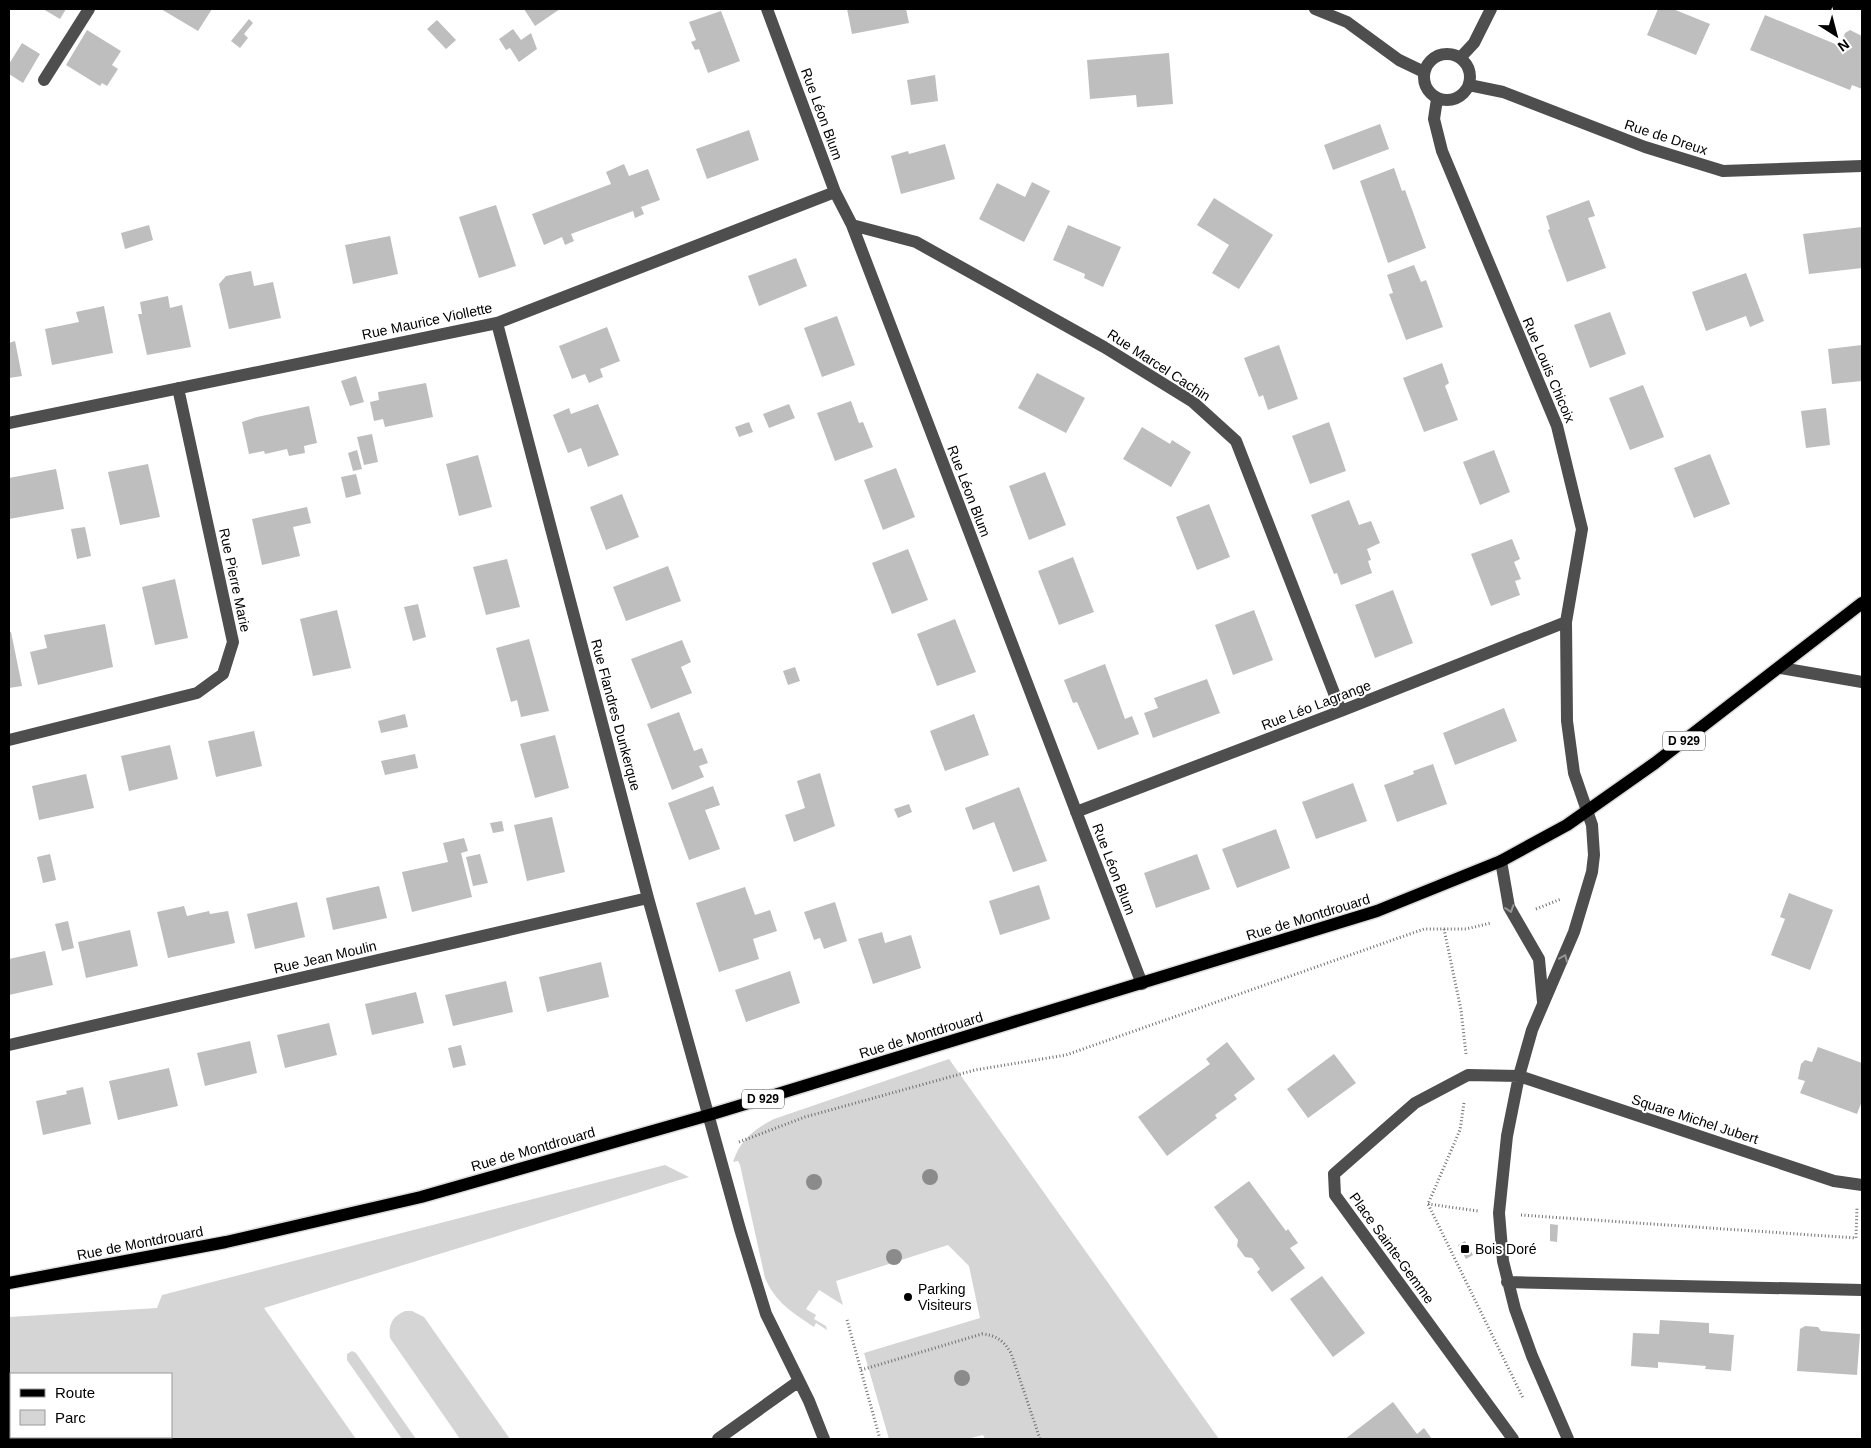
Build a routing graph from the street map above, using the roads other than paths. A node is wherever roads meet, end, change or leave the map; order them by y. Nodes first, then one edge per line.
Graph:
1 (89, 9) edge
2 (767, 9) edge
3 (1315, 9) edge
4 (1491, 9) edge
5 (1460, 58) junction
6 (1424, 72) junction
7 (44, 80) dead end
8 (1469, 86) junction
9 (1436, 98) junction
10 (1862, 166) edge
11 (835, 192) junction
12 (852, 225) junction
13 (497, 323) junction
14 (178, 388) junction
15 (9, 423) edge
16 (1862, 603) edge
17 (1862, 614) edge
18 (1566, 622) junction
19 (1781, 668) junction
20 (1862, 682) edge
21 (1341, 711) junction
22 (9, 740) edge
23 (1076, 812) junction
24 (1587, 812) junction
25 (1502, 861) junction
26 (648, 898) junction
27 (1142, 984) junction
28 (1543, 1002) junction
29 (9, 1045) edge
30 (1520, 1076) junction
31 (709, 1115) junction
32 (1862, 1185) edge
33 (1508, 1282) junction
34 (9, 1283) edge
35 (1862, 1290) edge
36 (799, 1381) junction
37 (718, 1439) edge
38 (824, 1439) edge
39 (1513, 1439) edge
40 (1568, 1439) edge

1 - 7 street
2 - 11 street, Rue Léon Blum
3 - 6 street
4 - 5 street
5 - 6 street
5 - 8 street
6 - 9 street
8 - 9 street
8 - 10 street, Rue de Dreux
9 - 18 street, Rue Louis Chicoix
11 - 12 street, Rue Léon Blum
11 - 13 street, Rue Maurice Viollette
12 - 21 street, Rue Marcel Cachin
12 - 23 street, Rue Léon Blum
13 - 14 street, Rue Maurice Viollette
13 - 26 street, Rue Flandres Dunkerque
14 - 15 street, Rue Maurice Viollette
14 - 22 street, Rue Pierre Marie
16 - 19 main road, D 929
17 - 19 main road, D 929
18 - 21 street, Rue Léo Lagrange
18 - 24 street, Rue Louis Chicoix
19 - 20 street
19 - 24 main road, Rue de Montdrouard / D 929
21 - 23 street, Rue Léo Lagrange
23 - 27 street, Rue Léon Blum
24 - 25 main road, Rue de Montdrouard / D 929
28 -> 24 street, Rue Louis Chicoix
25 - 27 main road, Rue de Montdrouard / D 929
25 -> 28 street
26 - 29 street, Rue Jean Moulin
26 - 31 street, Rue Flandres Dunkerque
27 - 31 main road, Rue de Montdrouard / D 929
28 - 30 street, Rue Louis Chicoix
30 - 32 street, Square Michel Jubert
30 - 33 street, Rue Louis Chicoix
30 - 39 street, Place Sainte-Gemme
31 - 34 main road, Rue de Montdrouard / D 929
31 - 36 street, Rue Flandres Dunkerque
33 - 35 street
33 - 40 street, Rue Louis Chicoix
36 - 37 street
36 - 38 street, Rue Flandres Dunkerque

